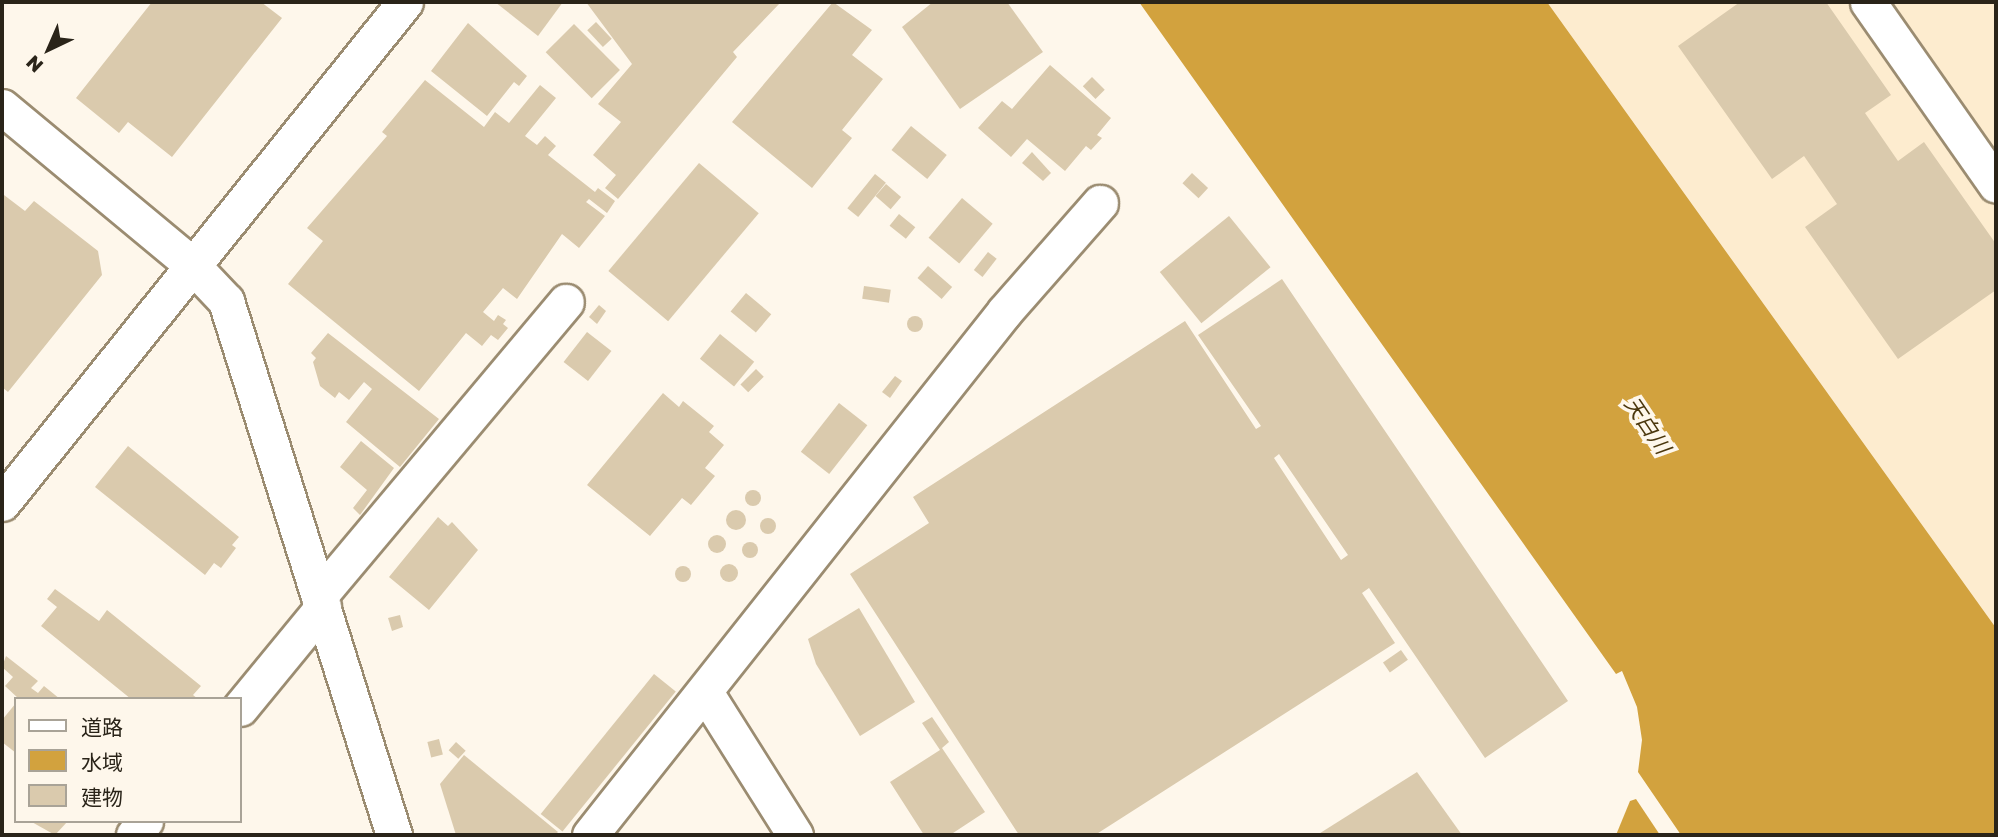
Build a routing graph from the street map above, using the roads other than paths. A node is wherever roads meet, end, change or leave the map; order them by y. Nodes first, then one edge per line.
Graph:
1 (405, 2) edge
2 (1868, 2) edge
3 (2, 107) edge
4 (1996, 186) edge
5 (1100, 203) dead end
6 (192, 265) junction
7 (566, 302) dead end
8 (2, 503) edge
9 (321, 601) junction
10 (705, 692) junction
11 (242, 705) edge
12 (394, 835) edge
13 (590, 835) edge
14 (795, 835) edge

1 - 6 street
2 - 4 street
3 - 6 street
5 - 10 street
6 - 8 street
6 - 9 street
7 - 9 street
9 - 11 street
9 - 12 street
10 - 13 street
10 - 14 street

